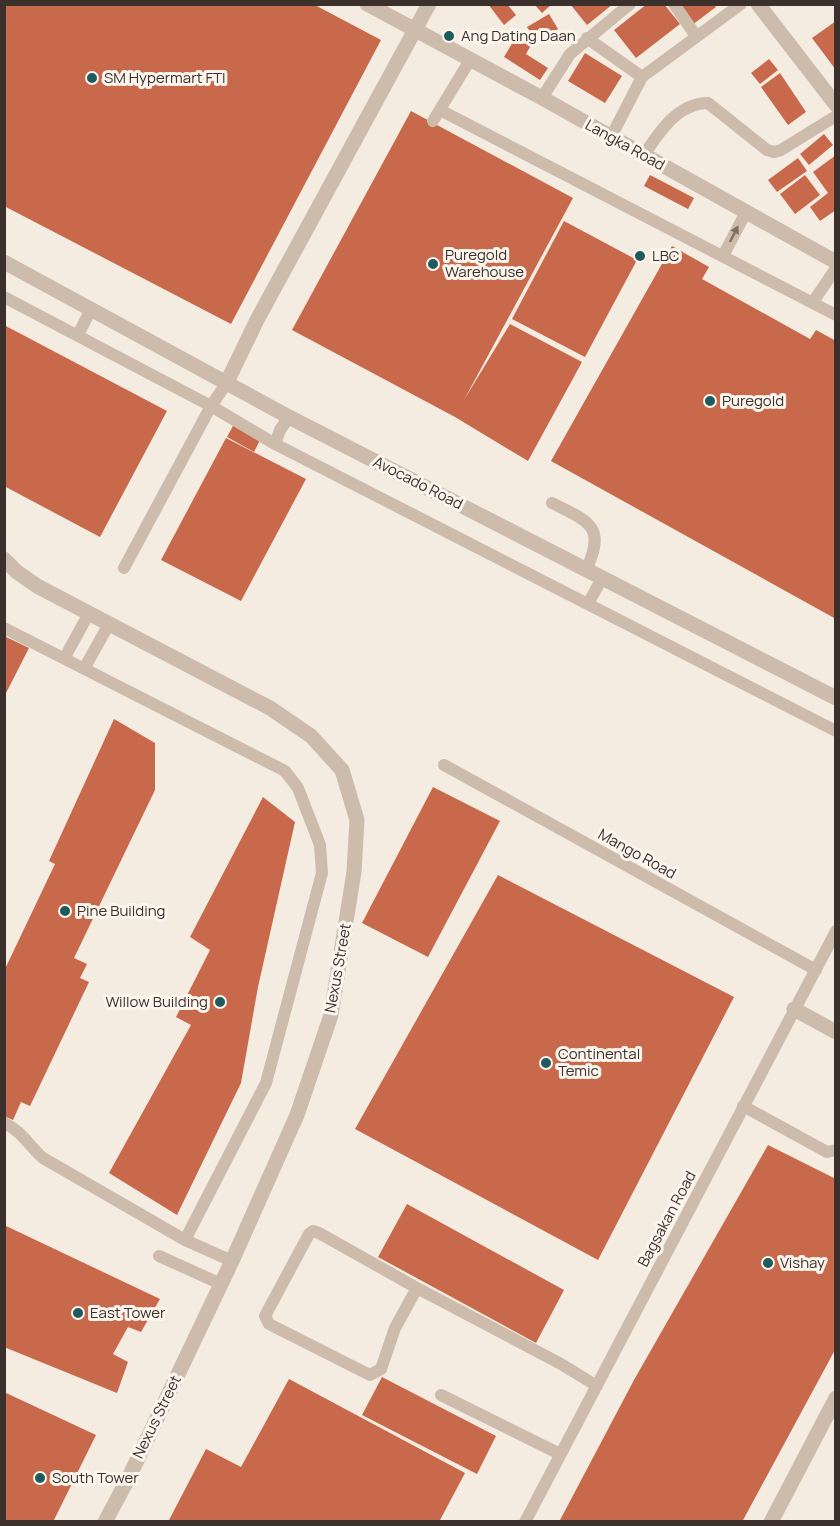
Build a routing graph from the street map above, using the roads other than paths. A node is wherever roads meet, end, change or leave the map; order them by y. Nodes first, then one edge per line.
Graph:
1 (367, 4) edge
2 (429, 4) edge
3 (630, 4) edge
4 (674, 4) edge
5 (741, 4) edge
6 (758, 4) edge
7 (414, 29) junction
8 (696, 36) junction
9 (587, 38) junction
10 (470, 60) junction
11 (642, 77) junction
12 (542, 98) junction
13 (836, 105) edge
14 (836, 116) edge
15 (611, 137) junction
16 (644, 155) junction
17 (746, 212) junction
18 (723, 256) junction
19 (4, 262) edge
20 (836, 262) edge
21 (836, 268) edge
22 (4, 297) edge
23 (813, 302) junction
24 (91, 309) junction
25 (836, 315) edge
26 (78, 335) junction
27 (226, 384) junction
28 (211, 406) junction
29 (289, 417) junction
30 (275, 444) junction
31 (552, 503) dead end
32 (4, 560) edge
33 (124, 567) dead end
34 (586, 570) junction
35 (602, 578) junction
36 (588, 604) junction
37 (89, 614) junction
38 (109, 624) junction
39 (4, 628) edge
40 (65, 657) junction
41 (85, 667) junction
42 (836, 698) edge
43 (836, 731) edge
44 (444, 765) dead end
45 (836, 932) edge
46 (816, 970) junction
47 (794, 1009) junction
48 (836, 1032) edge
49 (743, 1106) junction
50 (4, 1123) edge
51 (836, 1150) edge
52 (185, 1240) junction
53 (159, 1257) dead end
54 (232, 1261) junction
55 (221, 1284) junction
56 (417, 1288) junction
57 (597, 1386) junction
58 (441, 1395) dead end
59 (836, 1398) edge
60 (560, 1454) junction
61 (105, 1521) edge
62 (525, 1521) edge
63 (771, 1521) edge

1 - 7 street, Langka Road
2 - 7 street
3 - 9 lane
4 - 8 lane
5 - 8 lane
6 - 13 street
7 - 10 street, Langka Road
7 - 27 street
8 - 11 lane
9 - 11 lane
9 - 12 lane
10 - 12 street, Langka Road
10 - 18 lane
11 - 15 lane
12 - 15 street, Langka Road
14 - 16 lane
15 - 16 street, Langka Road
16 - 17 street, Langka Road
18 -> 17 lane
17 - 20 street, Langka Road
18 - 23 lane
19 - 24 street, Avocado Road
21 - 23 lane
22 - 26 lane
23 - 25 lane
24 - 26 lane
24 - 27 street, Avocado Road
26 - 28 lane
27 - 28 lane
27 - 29 street, Avocado Road
28 - 30 lane
28 - 33 lane
29 - 30 lane
29 - 34 street, Avocado Road
30 - 36 lane
31 - 34 lane
32 - 37 street, Nexus Street
34 - 35 street, Avocado Road
35 - 36 lane
35 - 42 street, Avocado Road
36 - 43 lane
37 - 38 street, Nexus Street
37 - 40 lane
38 - 41 lane
38 - 54 street, Nexus Street
39 - 40 lane
40 - 41 lane
41 - 52 lane
44 - 46 lane, Mango Road
45 - 46 lane, Bagsakan Road
46 - 47 lane, Bagsakan Road
47 - 48 street
47 - 49 lane, Bagsakan Road
49 - 51 lane
49 - 57 lane, Bagsakan Road
50 - 52 lane
52 - 54 lane
53 - 55 lane
54 - 55 street, Nexus Street
55 - 61 street, Nexus Street
56 - 56 lane
56 - 57 lane
57 - 60 lane, Bagsakan Road
58 - 60 lane
59 - 63 street
60 - 62 lane, Bagsakan Road

